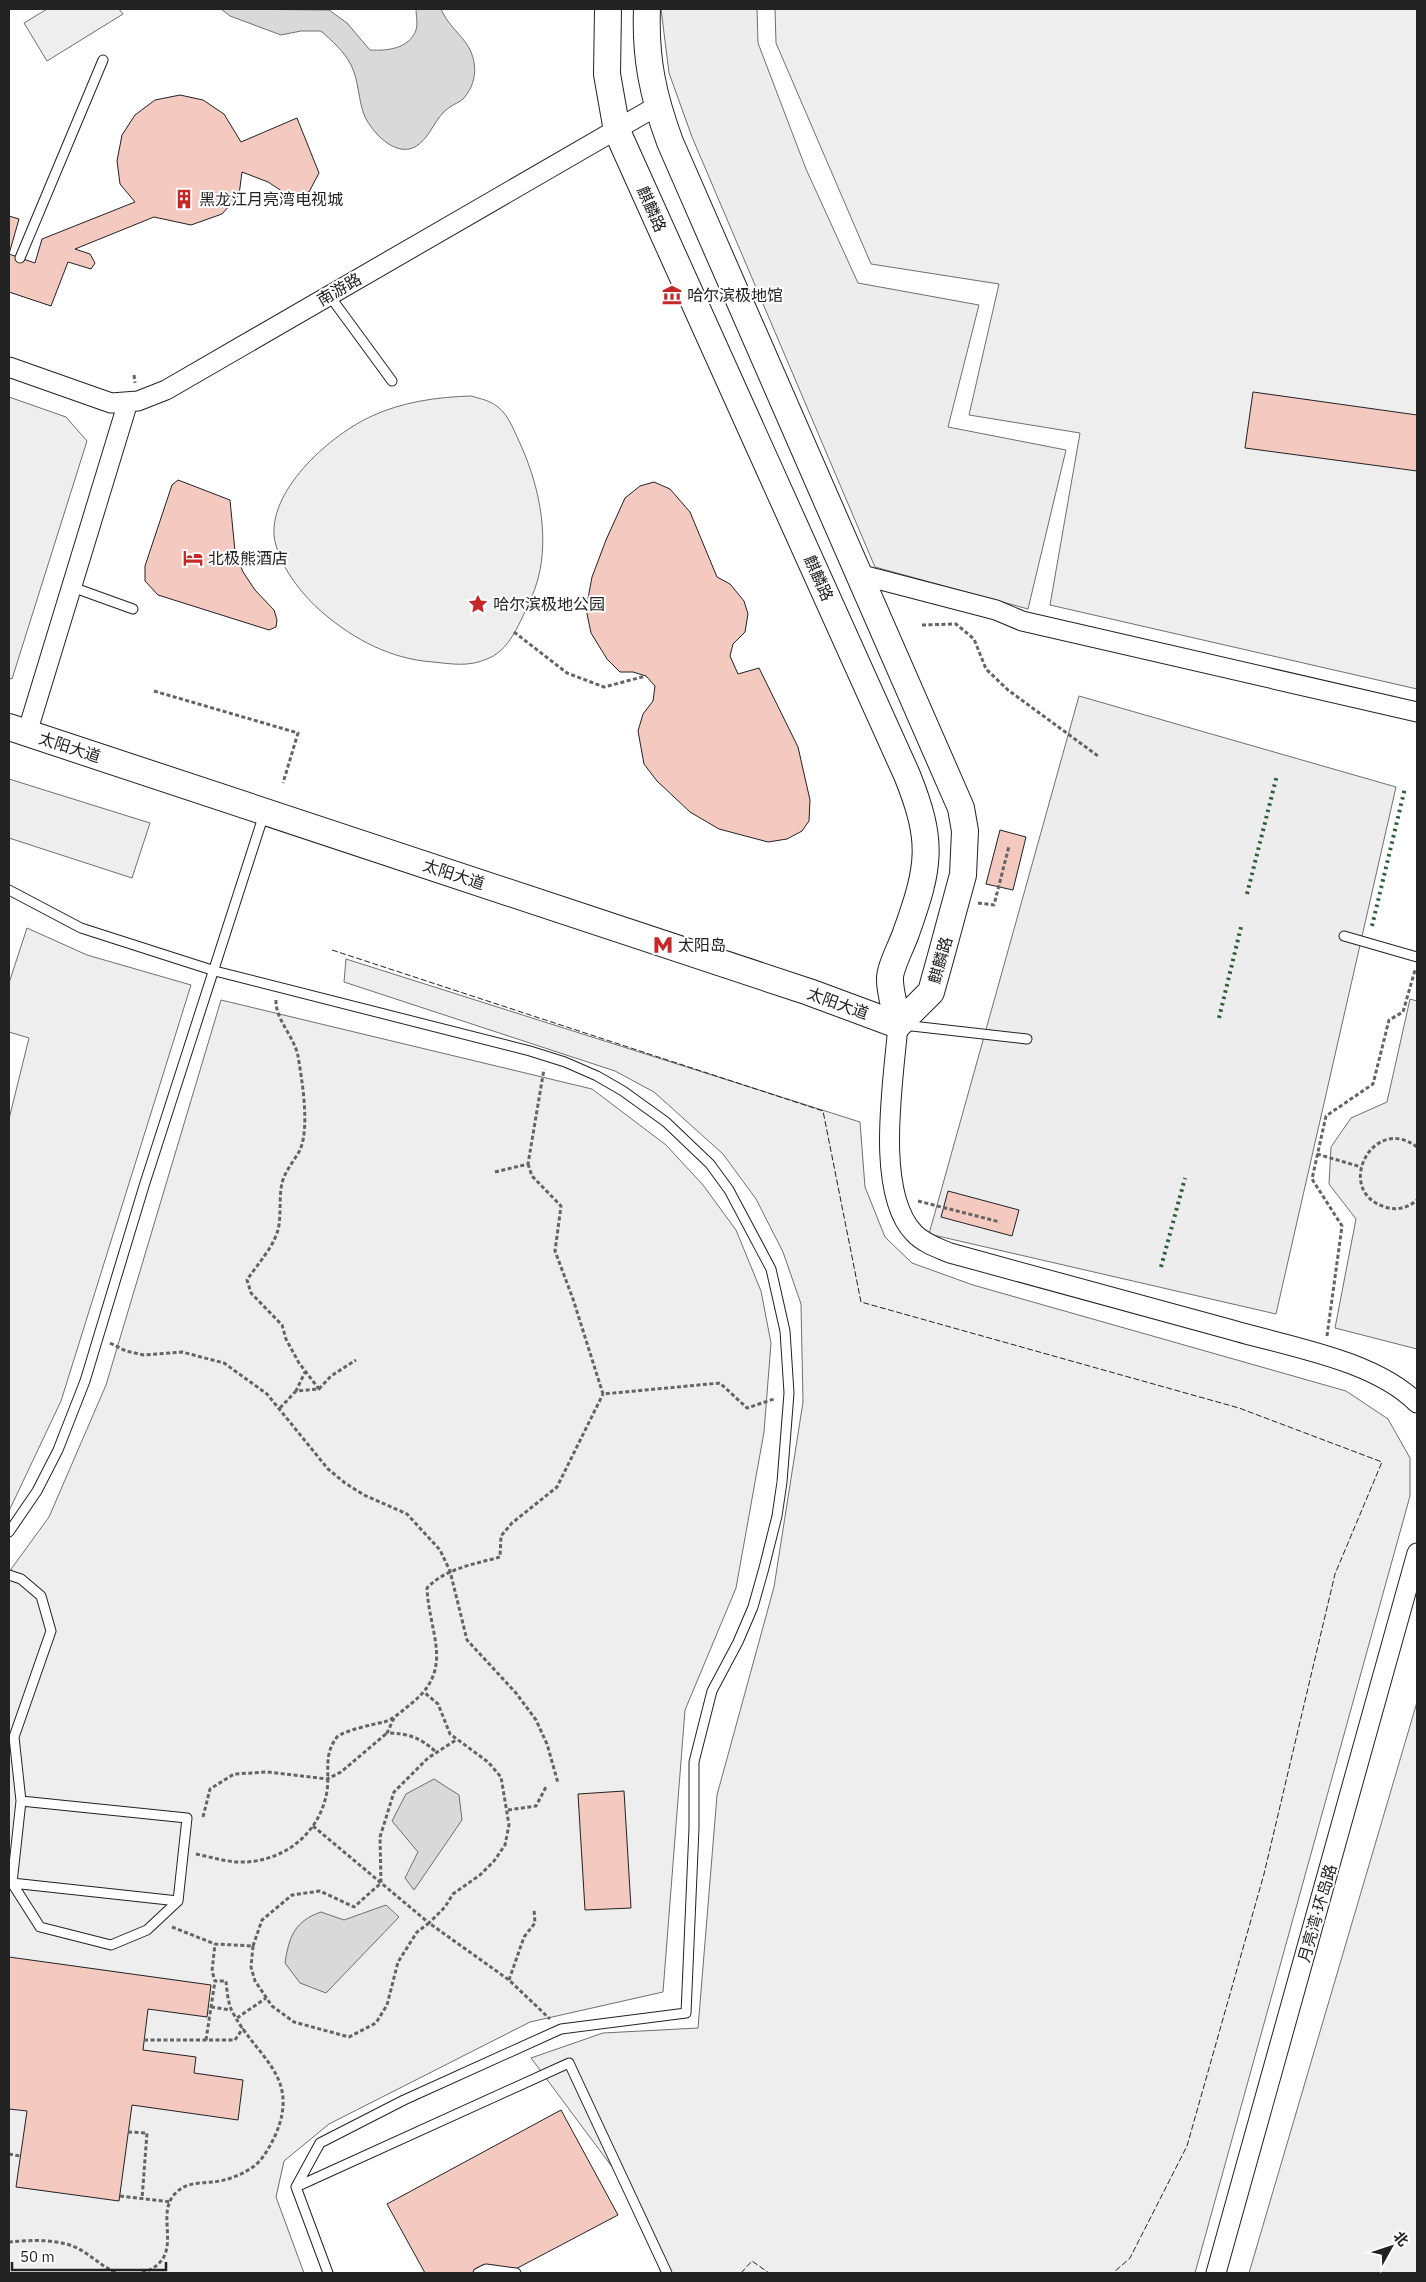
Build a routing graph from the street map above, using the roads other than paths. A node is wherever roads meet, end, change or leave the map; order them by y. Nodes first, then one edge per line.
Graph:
1 (608, 9) edge
2 (647, 9) edge
3 (103, 60) dead end
4 (657, 106) junction
5 (617, 131) junction
6 (20, 258) dead end
7 (329, 295) junction
8 (9, 367) edge
9 (392, 381) dead end
10 (128, 402) junction
11 (858, 574) junction
12 (72, 587) junction
13 (133, 609) dead end
14 (1417, 712) edge
15 (18, 730) edge
16 (265, 811) junction
17 (9, 890) edge
18 (1344, 936) dead end
19 (1417, 958) edge
20 (214, 971) junction
21 (898, 1025) junction
22 (1027, 1039) dead end
23 (1417, 1403) edge
24 (9, 1532) edge
25 (1417, 1553) edge
26 (9, 1575) edge
27 (21, 1801) junction
28 (12, 1844) edge
29 (12, 1883) junction
30 (178, 1901) junction
31 (296, 2187) junction
32 (328, 2273) edge
33 (478, 2273) edge
34 (516, 2273) edge
35 (667, 2273) edge
36 (1216, 2273) edge

1 - 5 main road, 麒麟路
2 - 4 main road, 麒麟路
3 - 6 lane
4 - 5 street, 南游路
4 - 11 main road, 麒麟路
5 - 7 street, 南游路
5 - 21 main road, 麒麟路
7 - 9 lane
7 - 10 street, 南游路
8 - 10 street, 南游路
10 - 12 street
11 - 14 street
11 - 21 main road, 麒麟路
12 - 13 lane
12 - 15 street
15 - 16 main road, 太阳大道
16 - 20 lane
16 - 21 main road, 太阳大道
17 - 20 lane
18 - 19 lane
20 - 24 lane
20 - 31 lane
21 - 22 lane
21 - 23 street
25 - 36 street, 月亮湾·环岛路
26 - 27 lane
27 - 28 lane
27 - 30 lane
28 - 29 lane
29 - 30 lane
29 - 30 lane
31 - 32 lane
31 - 35 lane
33 - 34 lane

